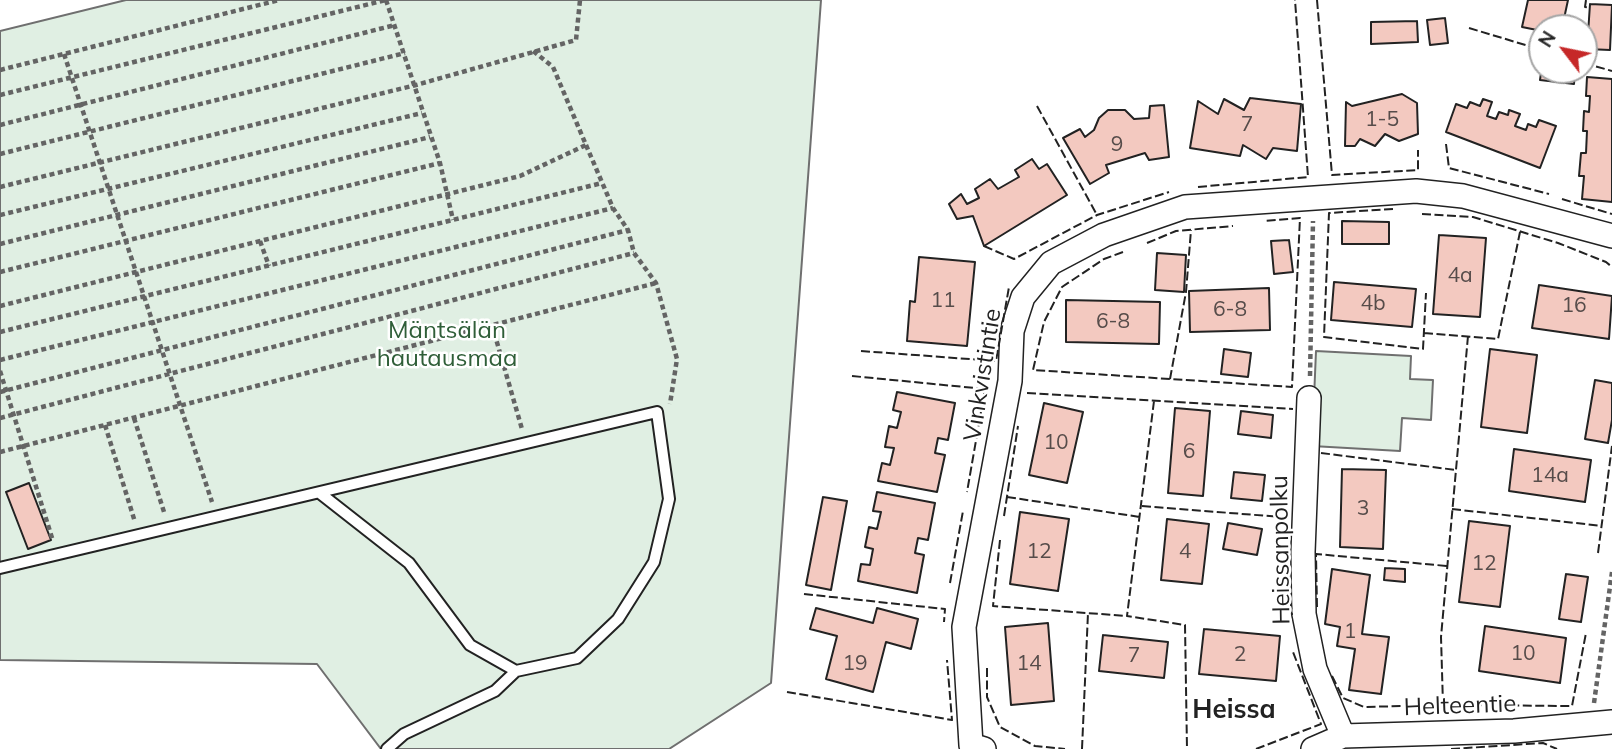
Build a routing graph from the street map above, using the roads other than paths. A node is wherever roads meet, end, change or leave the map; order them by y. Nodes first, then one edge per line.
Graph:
1 (1612, 236) edge
2 (1309, 398) road end
3 (321, 494) junction
4 (0, 568) edge
5 (516, 671) junction
6 (1601, 723) edge
7 (1343, 736) junction
8 (977, 747) edge
9 (387, 749) edge
10 (1313, 749) edge

1 - 8 street, Vinkvistintie
2 - 7 street, Heissanpolku
3 - 4 lane
3 - 5 lane
3 - 5 lane
5 - 9 lane
6 - 7 street, Helteentie
7 - 10 street, Helteentie

